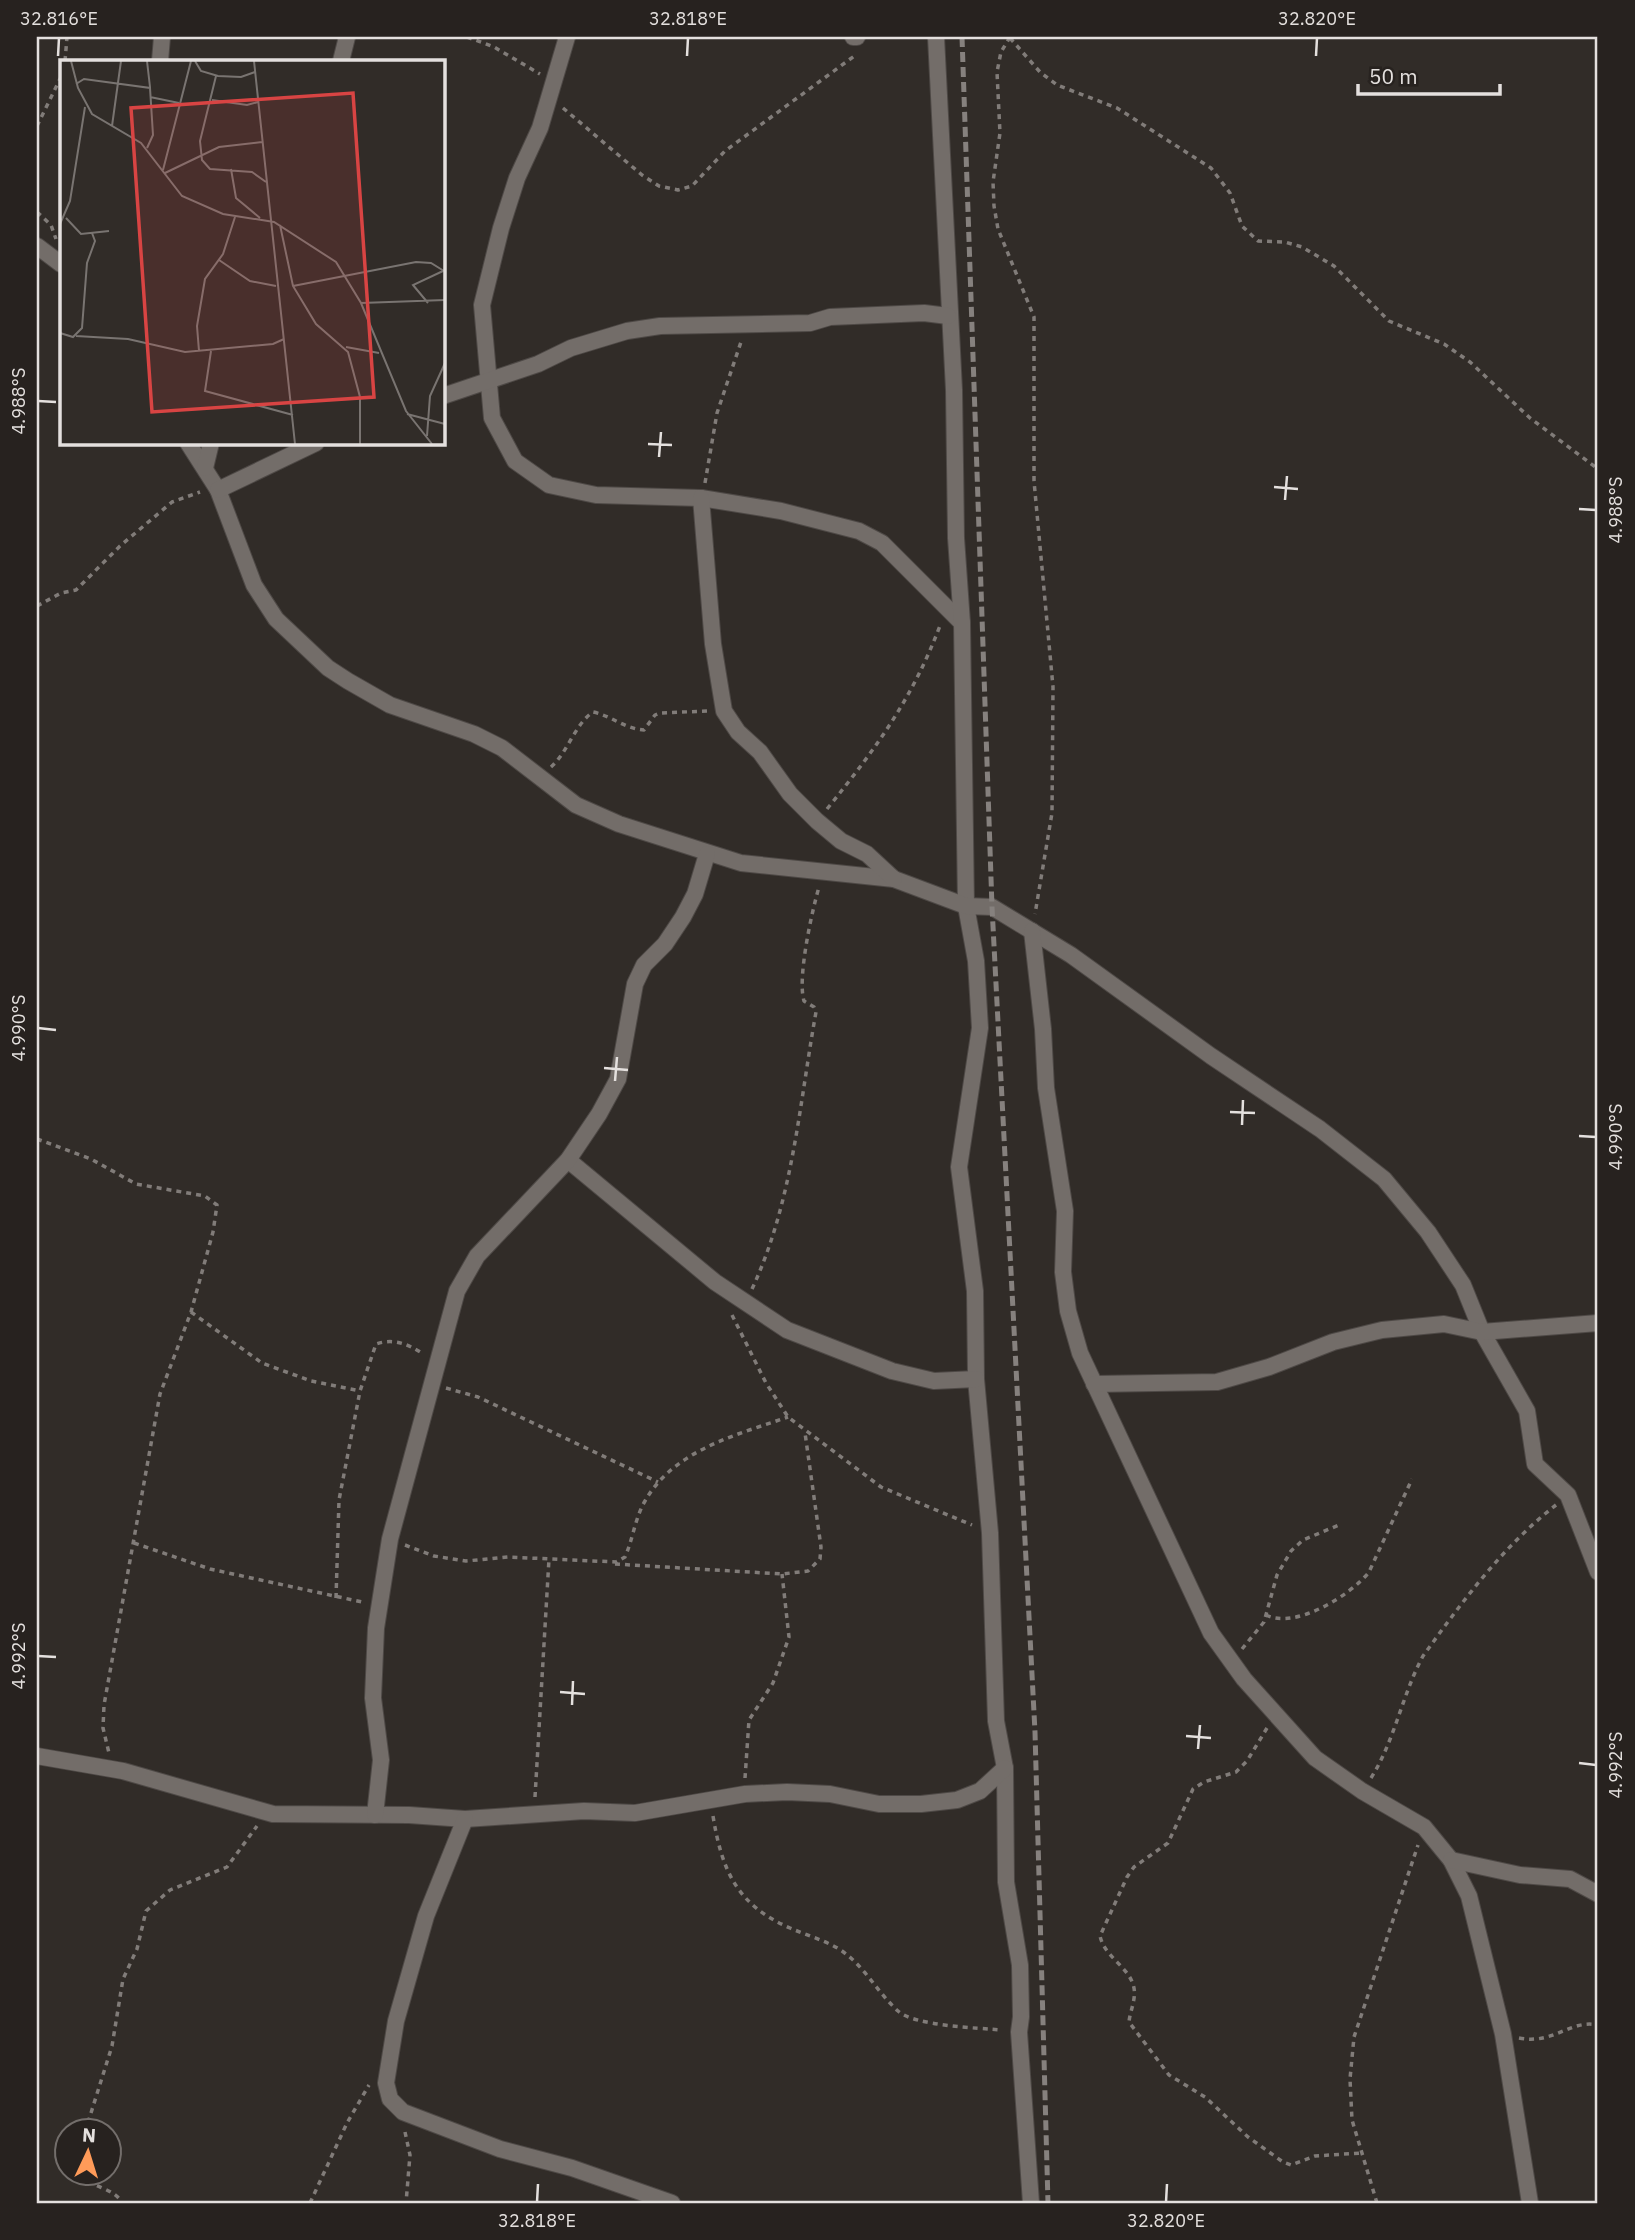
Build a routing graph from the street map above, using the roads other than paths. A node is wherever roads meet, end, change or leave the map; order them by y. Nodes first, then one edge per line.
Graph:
1 (162, 37) edge
2 (347, 37) edge
3 (567, 37) edge
4 (936, 37) edge
5 (160, 60) edge
6 (341, 60) edge
7 (37, 246) edge
8 (60, 263) edge
9 (948, 316) junction
10 (488, 382) junction
11 (444, 396) edge
12 (189, 444) edge
13 (211, 444) edge
14 (314, 444) edge
15 (205, 468) junction
16 (218, 490) junction
17 (701, 498) junction
18 (962, 623) junction
19 (707, 854) junction
20 (894, 879) junction
21 (966, 906) junction
22 (1032, 931) junction
23 (568, 1160) junction
24 (1598, 1323) edge
25 (1482, 1332) junction
26 (976, 1379) junction
27 (1094, 1384) junction
28 (1594, 1547) edge
29 (1598, 1572) edge
30 (37, 1756) edge
31 (1005, 1769) junction
32 (375, 1815) junction
33 (465, 1819) junction
34 (1451, 1860) junction
35 (1598, 1894) edge
36 (672, 2203) edge
37 (1031, 2203) edge
38 (1530, 2203) edge

1 - 5 street
2 - 6 street
3 - 10 street
4 - 9 street
7 - 8 street
9 - 10 street
9 - 18 street
10 - 11 street
10 - 17 street
12 - 15 street
13 - 15 street
14 - 16 street
15 - 16 street
16 - 19 street
17 - 18 street
17 - 20 street
18 - 21 street
19 - 20 street
19 - 23 street
20 - 21 street
21 - 22 street
21 - 26 street
22 - 25 street
22 - 27 street
23 - 26 street
23 - 32 street
24 - 25 street
25 - 27 street
25 - 28 street
26 - 31 street
27 - 34 street
28 - 29 street
30 - 32 street
31 - 33 street
31 - 37 street
32 - 33 street
33 - 36 street
34 - 35 street
34 - 38 street

